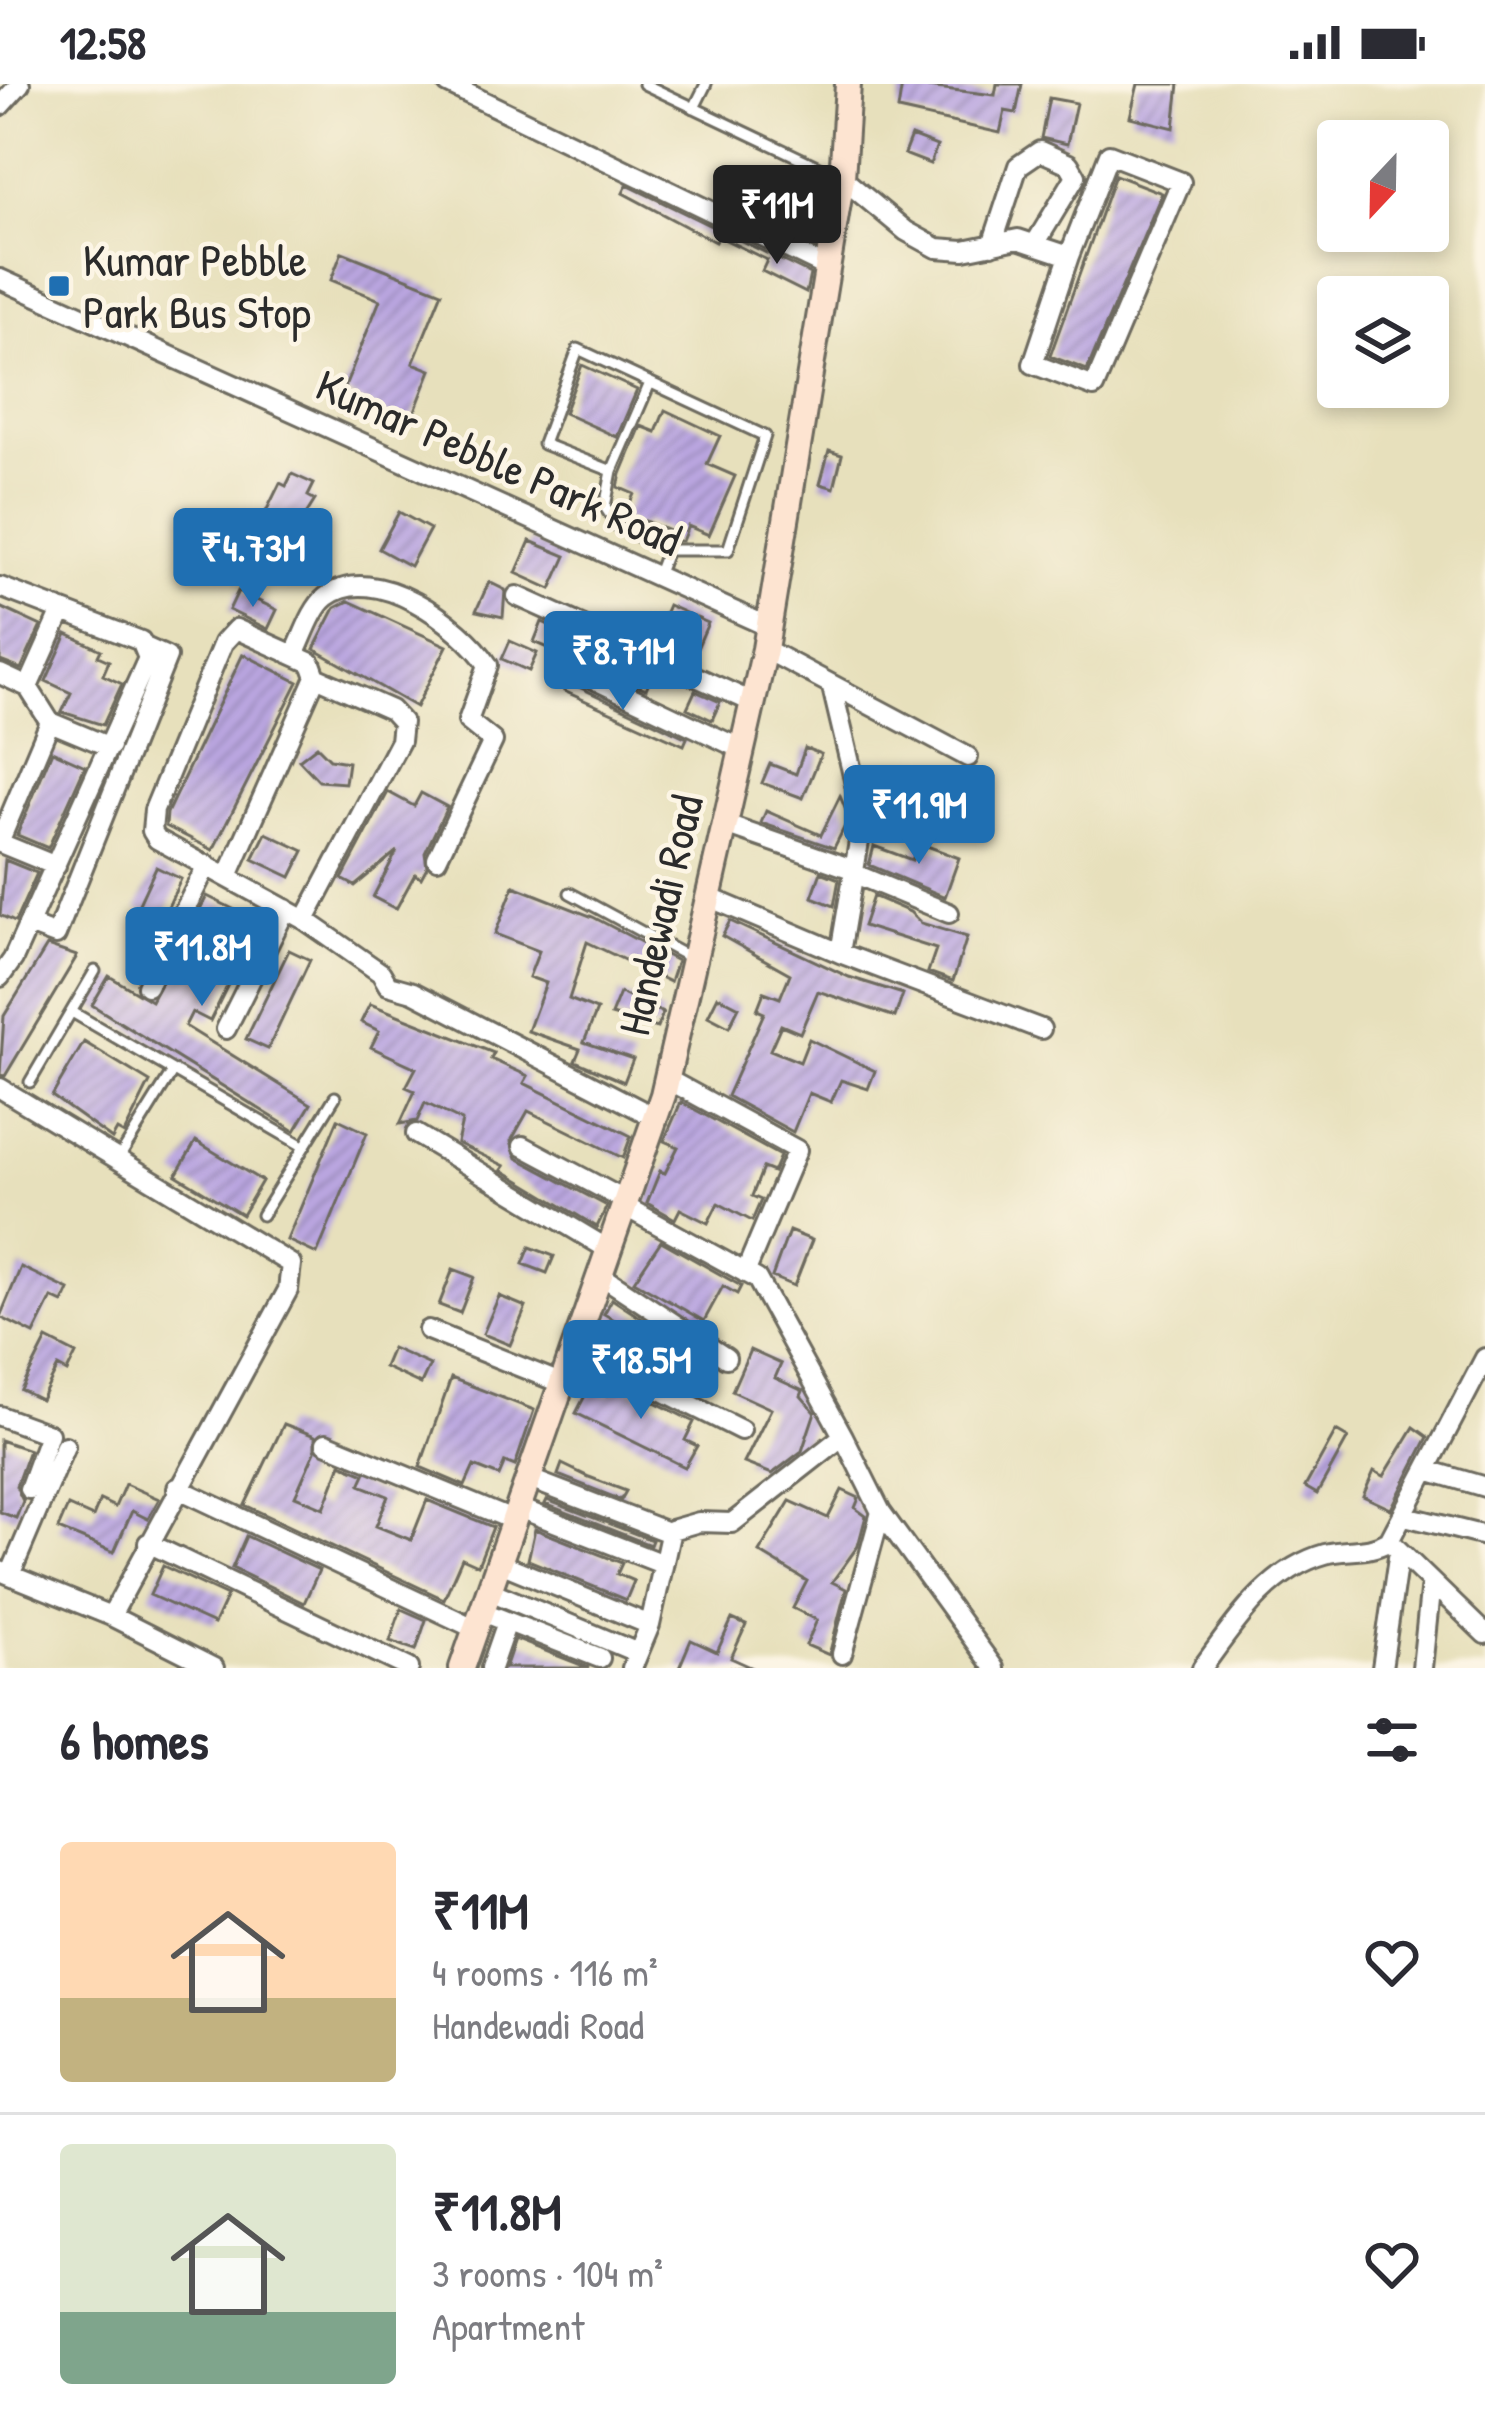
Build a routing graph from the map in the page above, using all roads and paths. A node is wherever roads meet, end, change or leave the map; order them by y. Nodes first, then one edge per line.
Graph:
1 (20, 84) edge
2 (448, 84) edge
3 (644, 84) edge
4 (706, 84) edge
5 (848, 84) edge
6 (0, 106) edge
7 (694, 108) junction
8 (842, 178) junction
9 (1035, 244) junction
10 (992, 245) junction
11 (1069, 256) junction
12 (826, 267) junction
13 (0, 279) edge
14 (650, 383) junction
15 (612, 471) junction
16 (667, 550) junction
17 (657, 576) junction
18 (0, 587) edge
19 (517, 596) dead end
20 (62, 611) junction
21 (767, 638) junction
22 (147, 648) junction
23 (294, 655) junction
24 (568, 668) dead end
25 (0, 674) edge
26 (316, 677) junction
27 (28, 687) junction
28 (832, 687) junction
29 (752, 702) junction
30 (50, 722) junction
31 (110, 747) junction
32 (741, 749) junction
33 (968, 757) dead end
34 (723, 824) junction
35 (0, 841) edge
36 (437, 859) dead end
37 (207, 865) junction
38 (56, 866) junction
39 (855, 872) junction
40 (228, 876) junction
41 (570, 893) dead end
42 (708, 897) junction
43 (286, 910) junction
44 (949, 913) dead end
45 (304, 920) junction
46 (29, 925) junction
47 (840, 952) junction
48 (7, 956) edge
49 (694, 960) junction
50 (95, 971) dead end
51 (0, 977) edge
52 (147, 986) dead end
53 (72, 1012) junction
54 (226, 1029) dead end
55 (1041, 1029) dead end
56 (173, 1071) junction
57 (667, 1079) junction
58 (31, 1082) dead end
59 (0, 1088) edge
60 (334, 1096) dead end
61 (656, 1118) junction
62 (416, 1135) dead end
63 (303, 1146) junction
64 (523, 1146) dead end
65 (119, 1159) junction
66 (627, 1204) junction
67 (262, 1215) dead end
68 (611, 1251) junction
69 (745, 1273) junction
70 (602, 1276) junction
71 (428, 1330) dead end
72 (577, 1348) junction
73 (726, 1358) dead end
74 (1485, 1358) edge
75 (563, 1384) junction
76 (1464, 1399) junction
77 (1485, 1405) edge
78 (0, 1416) edge
79 (741, 1430) dead end
80 (843, 1436) junction
81 (326, 1443) dead end
82 (65, 1446) dead end
83 (1427, 1470) junction
84 (530, 1479) junction
85 (1485, 1487) edge
86 (177, 1488) junction
87 (29, 1489) dead end
88 (881, 1512) junction
89 (517, 1515) junction
90 (1405, 1516) junction
91 (670, 1533) junction
92 (1485, 1536) edge
93 (148, 1543) junction
94 (1394, 1546) junction
95 (500, 1563) junction
96 (660, 1563) junction
97 (5, 1573) edge
98 (1431, 1582) junction
99 (111, 1616) junction
100 (650, 1625) junction
101 (482, 1628) edge
102 (1484, 1632) edge
103 (842, 1654) dead end
104 (600, 1658) dead end
105 (635, 1660) edge
106 (493, 1663) edge
107 (214, 1668) edge
108 (409, 1668) edge
109 (994, 1668) edge
110 (1202, 1668) edge
111 (1382, 1668) edge
112 (1422, 1668) edge

1 - 6 street
2 - 12 street
3 - 7 lane
4 - 7 lane
5 - 8 main road, Handewadi Road
7 - 8 lane
8 - 10 street
8 - 12 main road, Handewadi Road
9 - 10 street
9 - 10 street
9 - 11 street
11 - 11 street
12 - 21 main road, Handewadi Road
13 - 17 street, Kumar Pebble Park Road
14 - 15 lane
14 - 15 lane
14 - 16 lane
15 - 16 lane
16 - 17 lane
17 - 21 street, Kumar Pebble Park Road
18 - 20 street
19 - 29 street
20 - 22 street
20 - 27 street
21 - 28 street, Kumar Pebble Park Road
21 - 29 main road, Handewadi Road
22 - 31 street
22 - 46 street
23 - 26 street
23 - 36 street
23 - 37 street
24 - 32 street
25 - 27 street
26 - 40 street
26 - 45 street
27 - 30 street
28 - 33 street, Kumar Pebble Park Road
28 - 39 street
29 - 32 main road, Handewadi Road
30 - 31 street
30 - 35 street
31 - 38 street
32 - 34 main road, Handewadi Road
34 - 39 street
34 - 42 main road, Handewadi Road
35 - 38 street
37 - 40 street
37 - 52 street
38 - 46 street
39 - 44 street
39 - 47 street
40 - 43 street
41 - 49 lane
42 - 47 street
42 - 49 main road, Handewadi Road
43 - 45 street
43 - 54 street
45 - 61 street
46 - 48 street
47 - 55 street
48 - 51 street
49 - 57 main road, Handewadi Road
50 - 53 lane
53 - 56 lane
53 - 58 lane
56 - 63 lane
56 - 65 lane
57 - 61 main road, Handewadi Road
57 - 69 street
59 - 65 street
60 - 63 lane
61 - 66 main road, Handewadi Road
62 - 68 street
63 - 67 lane
64 - 66 street
65 - 86 street
66 - 68 main road, Handewadi Road
66 - 69 street
68 - 70 main road, Handewadi Road
69 - 80 street
70 - 72 main road, Handewadi Road
70 - 73 street
71 - 75 street
72 - 75 main road, Handewadi Road
72 - 79 street
74 - 76 street
75 - 84 main road, Handewadi Road
76 - 77 street
76 - 83 street
78 - 87 street
80 - 88 street
80 - 91 street
81 - 89 street
82 - 97 street
83 - 85 street
83 - 90 street
84 - 89 main road, Handewadi Road
84 - 91 street
86 - 93 street
86 - 101 street
88 - 103 street
88 - 109 street
89 - 95 main road, Handewadi Road
89 - 96 street
90 - 92 street
90 - 94 street
91 - 96 street
93 - 99 street
93 - 108 street
94 - 98 street
94 - 110 street
94 - 111 street
95 - 100 street
95 - 101 main road, Handewadi Road
96 - 100 street
97 - 99 street
98 - 102 street
98 - 112 street
99 - 107 street
100 - 105 street
101 - 104 street
101 - 105 street
101 - 106 street
101 - 106 street

